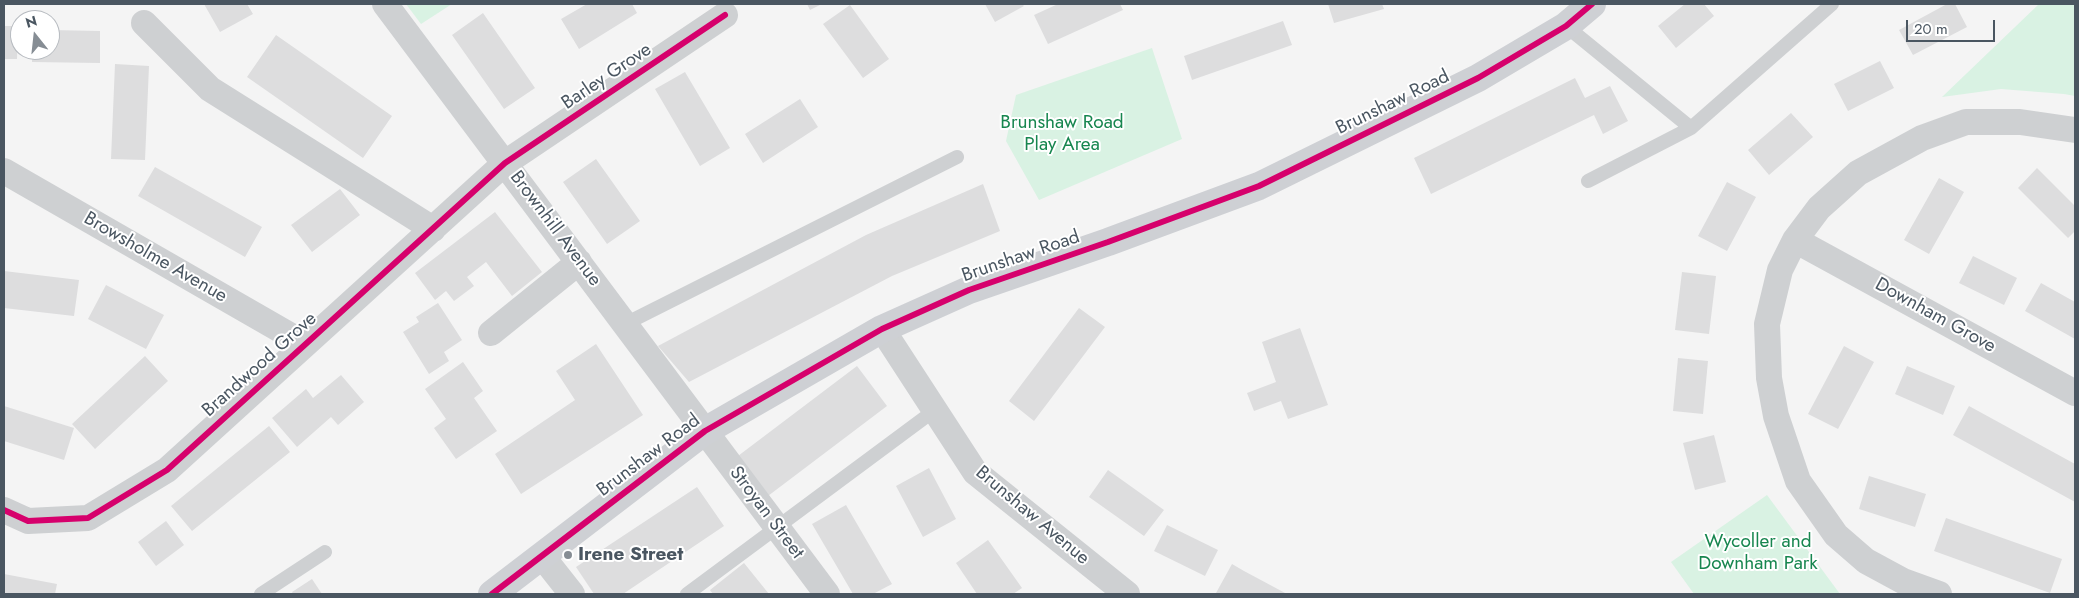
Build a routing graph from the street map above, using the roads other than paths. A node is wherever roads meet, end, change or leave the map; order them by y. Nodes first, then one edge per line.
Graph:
1 (385, 4) edge
2 (1592, 4) edge
3 (1832, 4) edge
4 (725, 15) dead end
5 (144, 23) dead end
6 (1566, 26) junction
7 (1691, 128) junction
8 (2075, 130) edge
9 (957, 157) dead end
10 (505, 163) junction
11 (4, 171) edge
12 (1588, 181) dead end
13 (433, 229) junction
14 (1795, 240) junction
15 (579, 262) junction
16 (625, 324) junction
17 (882, 328) junction
18 (490, 333) dead end
19 (305, 344) junction
20 (2075, 393) edge
21 (935, 410) junction
22 (705, 431) junction
23 (4, 510) edge
24 (776, 527) junction
25 (325, 552) dead end
26 (542, 556) junction
27 (694, 592) edge
28 (261, 594) edge
29 (492, 594) edge
30 (572, 594) edge
31 (827, 594) edge
32 (1127, 594) edge
33 (1938, 594) edge

1 - 10 street, Brownhill Avenue
2 - 6 street, Brunshaw Road
3 - 7 lane
4 - 10 street, Barley Grove
5 - 13 street
6 - 7 lane
6 - 17 street, Brunshaw Road
7 - 12 lane
8 - 14 street
9 - 16 lane
10 - 13 street, Brandwood Grove
10 - 15 street, Brownhill Avenue
11 - 19 street, Browsholme Avenue
13 - 19 street, Brandwood Grove
14 - 20 street, Downham Grove
14 - 33 street
15 - 16 street, Brownhill Avenue
15 - 18 street
16 - 22 street, Brownhill Avenue
17 - 21 street, Brunshaw Avenue
17 - 22 street, Brunshaw Road
19 - 23 street, Brandwood Grove
21 - 24 lane
21 - 32 street, Brunshaw Avenue
22 - 24 street, Stroyan Street
22 - 26 street, Brunshaw Road
24 - 27 lane
24 - 31 street, Stroyan Street
25 - 28 lane
26 - 29 street, Brunshaw Road
26 - 30 street

